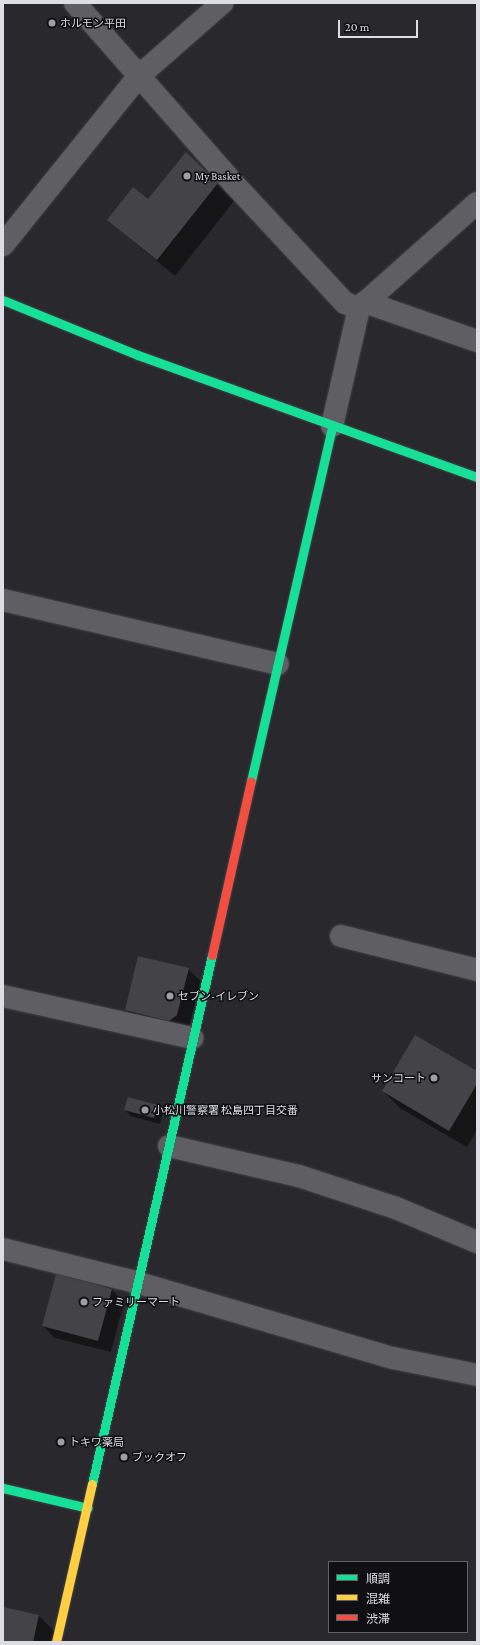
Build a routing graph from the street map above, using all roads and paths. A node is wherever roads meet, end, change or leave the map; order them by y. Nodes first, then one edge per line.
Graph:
1 (75, 3) edge
2 (222, 3) edge
3 (140, 76) junction
4 (477, 203) edge
5 (3, 245) edge
6 (3, 300) edge
7 (362, 305) junction
8 (477, 341) edge
9 (332, 426) junction
10 (477, 476) edge
11 (3, 600) edge
12 (278, 664) junction
13 (341, 936) dead end
14 (477, 970) edge
15 (3, 996) edge
16 (192, 1038) junction
17 (169, 1146) junction
18 (477, 1242) edge
19 (3, 1249) edge
20 (139, 1283) junction
21 (477, 1375) edge
22 (3, 1488) edge
23 (88, 1508) junction
24 (56, 1642) edge

1 - 3 street
2 - 3 street
3 - 5 street
3 - 7 street
4 - 7 street
6 - 9 street
7 - 8 street
7 - 9 street
9 - 10 street
9 - 12 street
11 - 12 street
12 - 16 street
13 - 14 street
15 - 16 street
16 - 17 street
17 - 18 street
17 - 20 street
19 - 20 street
20 - 21 street
20 - 23 street
22 - 23 street
23 - 24 street

